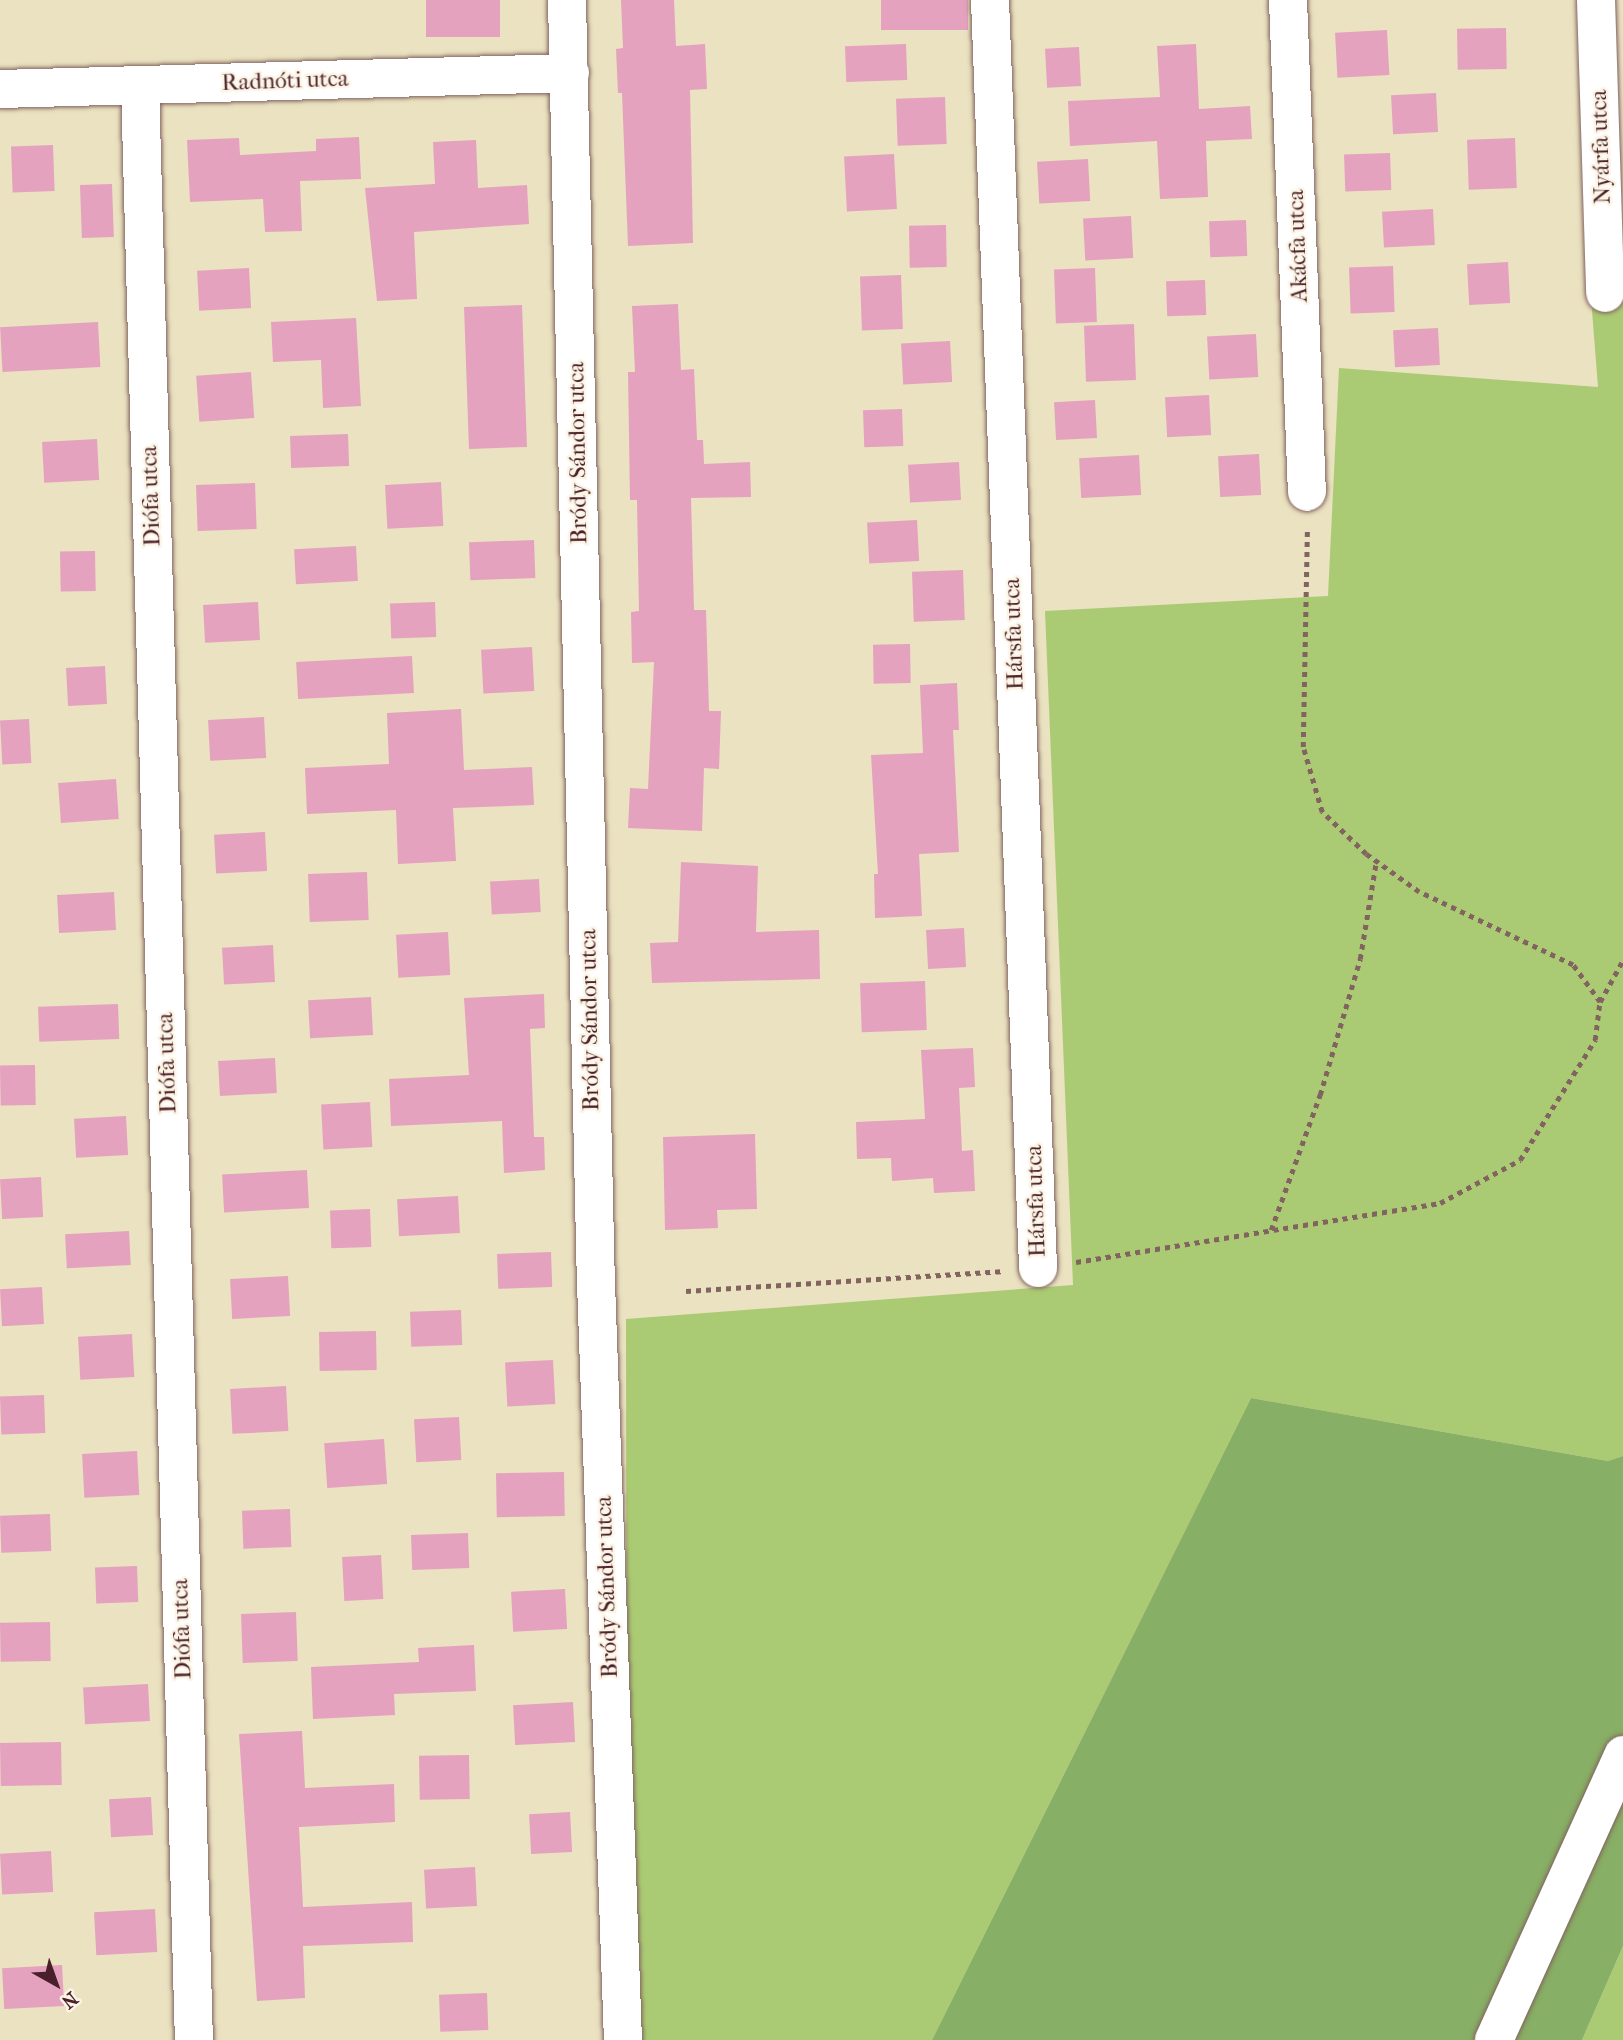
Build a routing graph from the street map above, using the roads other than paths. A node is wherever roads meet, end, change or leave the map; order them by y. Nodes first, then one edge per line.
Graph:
1 (567, 0) edge
2 (990, 0) edge
3 (1288, 0) edge
4 (1596, 0) edge
5 (570, 73) junction
6 (140, 85) junction
7 (0, 89) edge
8 (1605, 293) dead end
9 (1307, 492) road end
10 (1038, 1268) road end
11 (1623, 1755) edge
12 (194, 2040) edge
13 (623, 2040) edge
14 (1494, 2040) edge

1 - 5 street, Bródy Sándor utca
2 - 10 street, Hársfa utca
3 - 9 street, Akácfa utca
4 - 8 street, Nyárfa utca
5 - 6 street, Radnóti utca
5 - 13 street, Bródy Sándor utca
6 - 7 street, Radnóti utca
6 - 12 street, Diófa utca
11 - 14 street

